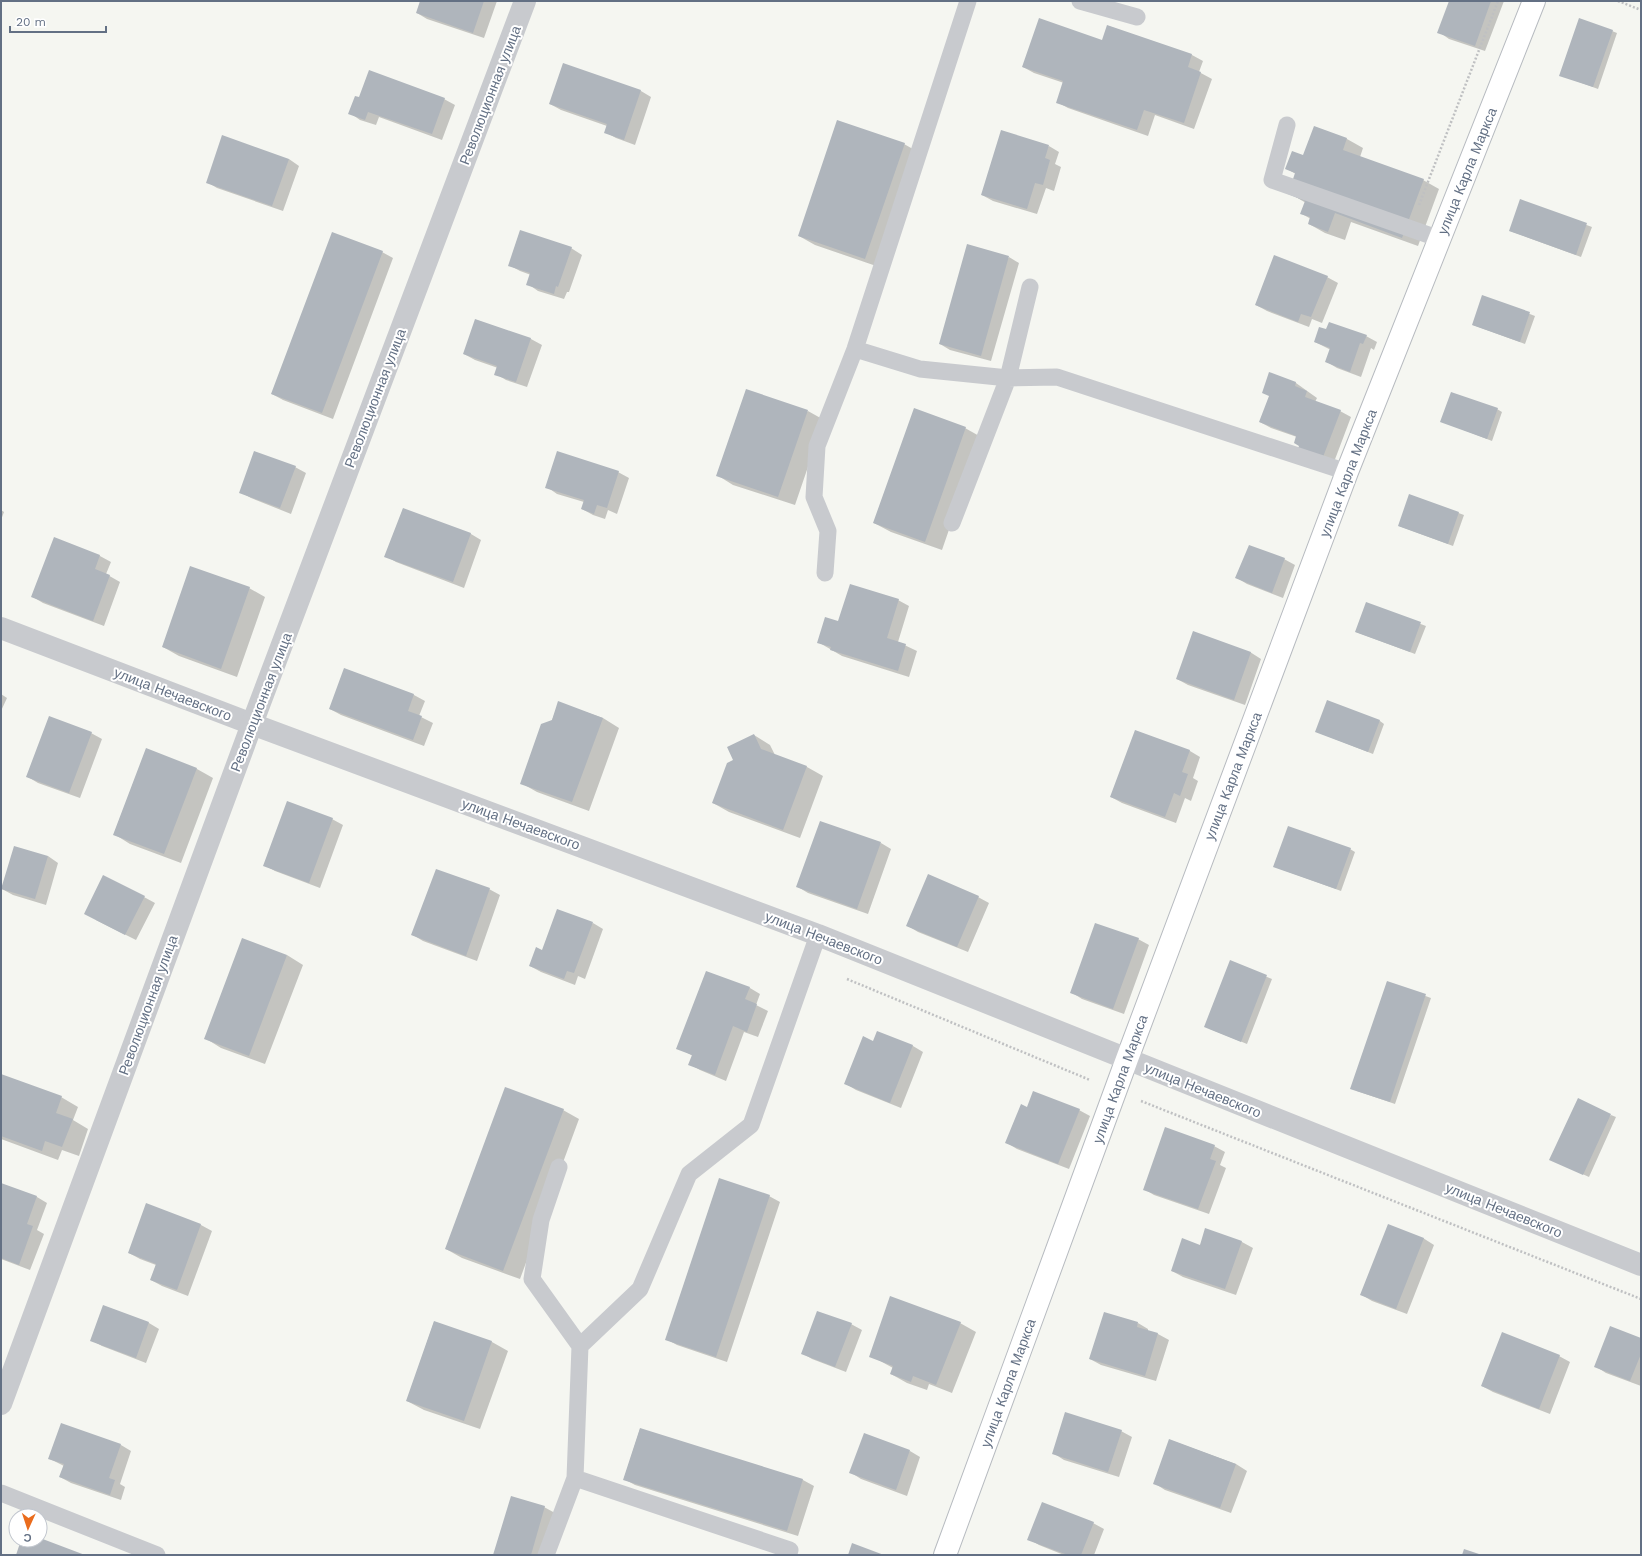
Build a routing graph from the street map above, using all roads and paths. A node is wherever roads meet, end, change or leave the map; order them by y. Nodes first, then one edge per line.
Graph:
1 (525, 1) edge
2 (968, 1) edge
3 (1080, 1) edge
4 (1534, 1) edge
5 (1618, 1) edge
6 (1641, 10) edge
7 (1137, 17) dead end
8 (1286, 125) dead end
9 (1440, 239) junction
10 (1030, 287) dead end
11 (855, 349) junction
12 (1008, 378) junction
13 (1347, 472) junction
14 (952, 523) dead end
15 (825, 573) dead end
16 (1, 628) edge
17 (252, 724) junction
18 (818, 935) junction
19 (1127, 1059) junction
20 (559, 1167) dead end
21 (1641, 1265) edge
22 (580, 1346) junction
23 (1, 1404) edge
24 (575, 1478) junction
25 (1, 1492) edge
26 (157, 1555) edge
27 (546, 1555) edge
28 (788, 1555) edge
29 (945, 1555) edge

1 - 17 street, Революционная улица
2 - 11 lane
3 - 7 lane
4 - 9 main road, улица Карла Маркса
5 - 6 path
8 - 9 lane
9 - 13 main road, улица Карла Маркса
10 - 12 lane
11 - 12 lane
11 - 15 lane
12 - 13 lane
12 - 14 lane
13 - 19 main road, улица Карла Маркса
16 - 17 street, улица Нечаевского
17 - 18 street, улица Нечаевского
17 - 23 street, Революционная улица
18 - 19 street, улица Нечаевского
18 - 22 lane
19 - 21 street, улица Нечаевского
19 - 29 main road, улица Карла Маркса
20 - 22 lane
22 - 24 lane
24 - 27 lane
24 - 28 lane
25 - 26 lane

